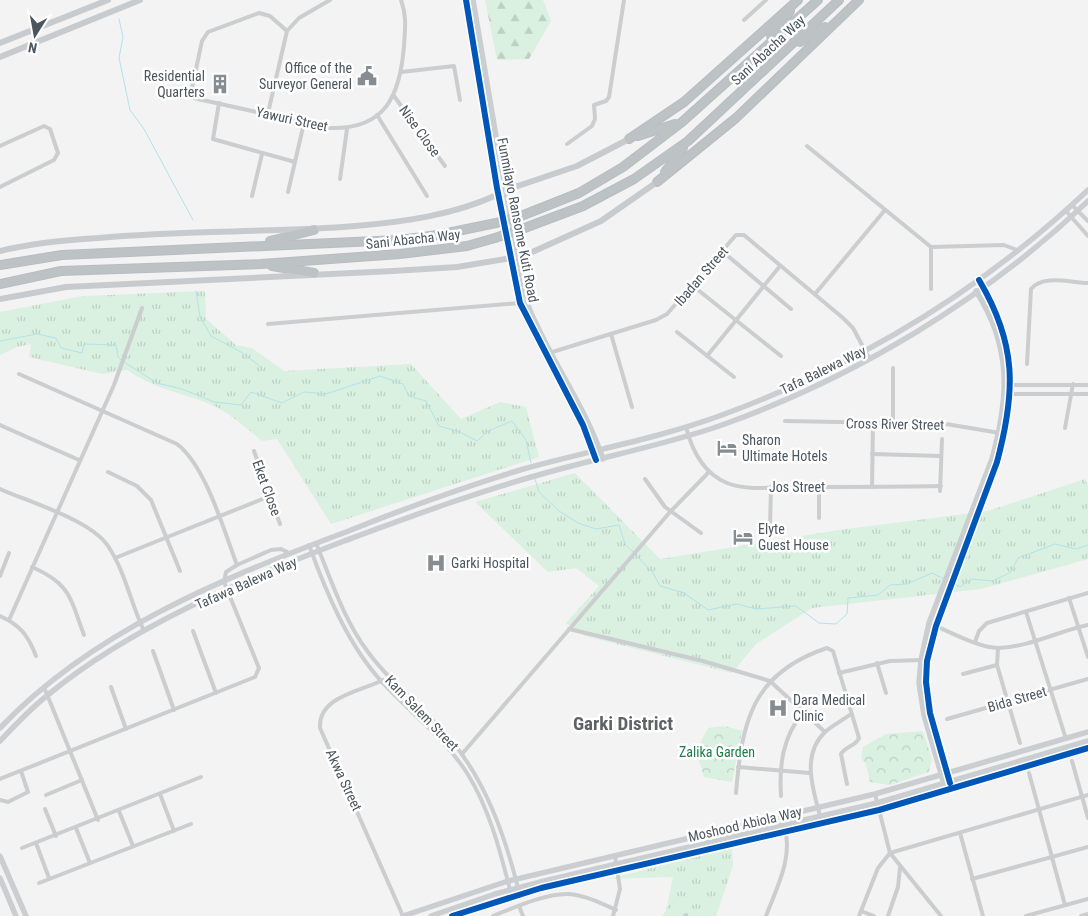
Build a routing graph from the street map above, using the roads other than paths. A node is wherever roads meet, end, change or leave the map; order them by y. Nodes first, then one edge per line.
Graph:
1 (108, 0) edge
2 (330, 0) edge
3 (401, 0) edge
4 (466, 0) edge
5 (473, 0) edge
6 (624, 0) edge
7 (766, 0) edge
8 (798, 0) edge
9 (818, 0) edge
10 (839, 0) edge
11 (859, 0) edge
12 (138, 1) edge
13 (837, 19) junction
14 (744, 20) dead end
15 (287, 31) junction
16 (0, 44) edge
17 (786, 50) junction
18 (760, 51) junction
19 (0, 58) edge
20 (401, 72) junction
21 (171, 93) dead end
22 (394, 96) junction
23 (190, 97) junction
24 (460, 100) dead end
25 (219, 103) junction
26 (268, 114) junction
27 (377, 115) junction
28 (682, 122) junction
29 (304, 123) junction
30 (347, 129) junction
31 (629, 139) junction
32 (688, 141) junction
33 (567, 144) dead end
34 (0, 146) edge
35 (807, 146) dead end
36 (262, 154) junction
37 (295, 162) junction
38 (445, 166) dead end
39 (340, 179) dead end
40 (657, 182) junction
41 (0, 188) edge
42 (506, 190) junction
43 (1088, 190) edge
44 (288, 192) dead end
45 (499, 194) junction
46 (252, 196) dead end
47 (427, 196) dead end
48 (1088, 201) edge
49 (1072, 205) junction
50 (885, 210) junction
51 (1066, 211) junction
52 (1078, 211) junction
53 (1071, 217) junction
54 (1088, 222) edge
55 (314, 230) junction
56 (1088, 236) edge
57 (258, 245) junction
58 (931, 247) junction
59 (1017, 250) junction
60 (0, 251) edge
61 (722, 251) junction
62 (516, 258) junction
63 (260, 264) junction
64 (0, 265) edge
65 (780, 266) junction
66 (314, 273) junction
67 (979, 280) junction
68 (1088, 283) edge
69 (0, 284) edge
70 (972, 285) junction
71 (694, 286) junction
72 (763, 286) junction
73 (983, 288) junction
74 (931, 289) dead end
75 (977, 292) junction
76 (815, 294) junction
77 (0, 299) edge
78 (520, 303) junction
79 (142, 308) dead end
80 (792, 309) dead end
81 (736, 320) junction
82 (268, 324) dead end
83 (677, 332) dead end
84 (611, 334) junction
85 (865, 350) junction
86 (549, 352) junction
87 (707, 356) junction
88 (781, 356) dead end
89 (869, 358) junction
90 (1027, 364) dead end
91 (893, 368) dead end
92 (19, 374) dead end
93 (734, 377) dead end
94 (1073, 384) junction
95 (1088, 384) edge
96 (1008, 385) junction
97 (1008, 394) junction
98 (1070, 394) junction
99 (1088, 394) edge
100 (632, 407) dead end
101 (101, 412) junction
102 (785, 421) dead end
103 (874, 423) junction
104 (893, 423) junction
105 (0, 425) edge
106 (686, 427) junction
107 (1065, 428) dead end
108 (1002, 434) junction
109 (688, 436) junction
110 (942, 439) dead end
111 (600, 450) junction
112 (254, 451) dead end
113 (593, 451) junction
114 (872, 454) junction
115 (941, 456) junction
116 (603, 458) junction
117 (79, 460) junction
118 (596, 460) junction
119 (519, 471) joint
120 (108, 472) dead end
121 (709, 472) junction
122 (522, 479) joint
123 (645, 479) dead end
124 (940, 486) junction
125 (771, 487) junction
126 (819, 487) junction
127 (872, 487) junction
128 (0, 489) edge
129 (940, 491) dead end
130 (270, 496) junction
131 (670, 512) junction
132 (56, 513) junction
133 (218, 516) junction
134 (819, 518) dead end
135 (280, 524) dead end
136 (770, 527) dead end
137 (701, 533) dead end
138 (167, 537) junction
139 (316, 543) junction
140 (309, 546) junction
141 (319, 551) junction
142 (290, 553) junction
143 (9, 554) dead end
144 (312, 554) junction
145 (115, 558) junction
146 (237, 565) junction
147 (32, 567) junction
148 (180, 571) dead end
149 (0, 576) edge
150 (224, 582) junction
151 (228, 590) junction
152 (1088, 594) edge
153 (1069, 598) junction
154 (941, 603) junction
155 (1026, 612) junction
156 (0, 616) edge
157 (9, 620) junction
158 (140, 623) junction
159 (929, 623) junction
160 (1088, 625) edge
161 (936, 626) junction
162 (1079, 627) junction
163 (569, 629) junction
164 (193, 630) dead end
165 (144, 631) junction
166 (84, 635) dead end
167 (1037, 640) junction
168 (975, 642) junction
169 (998, 648) junction
170 (153, 651) dead end
171 (36, 656) dead end
172 (1088, 657) edge
173 (924, 660) junction
174 (878, 663) junction
175 (997, 665) junction
176 (839, 674) junction
177 (963, 674) dead end
178 (387, 678) junction
179 (1088, 679) edge
180 (381, 681) junction
181 (770, 681) junction
182 (44, 687) junction
183 (111, 687) dead end
184 (1051, 689) junction
185 (216, 693) junction
186 (886, 693) dead end
187 (47, 695) junction
188 (1008, 702) junction
189 (174, 710) junction
190 (803, 712) junction
191 (851, 714) junction
192 (946, 719) dead end
193 (0, 728) edge
194 (126, 728) junction
195 (825, 732) junction
196 (1088, 732) edge
197 (1066, 739) junction
198 (0, 740) edge
199 (1088, 741) edge
200 (1020, 743) dead end
201 (1088, 748) edge
202 (71, 751) junction
203 (462, 754) junction
204 (1072, 761) dead end
205 (738, 767) junction
206 (780, 769) junction
207 (21, 771) junction
208 (810, 773) junction
209 (1030, 773) dead end
210 (944, 775) junction
211 (201, 777) dead end
212 (0, 779) edge
213 (82, 780) junction
214 (947, 783) junction
215 (847, 784) dead end
216 (736, 793) dead end
217 (160, 794) junction
218 (875, 794) junction
219 (46, 795) dead end
220 (906, 795) junction
221 (1088, 795) edge
222 (781, 796) dead end
223 (1082, 797) junction
224 (0, 800) edge
225 (878, 802) junction
226 (908, 802) junction
227 (818, 807) junction
228 (1038, 809) junction
229 (45, 810) dead end
230 (879, 810) junction
231 (120, 811) junction
232 (820, 816) junction
233 (1088, 818) edge
234 (98, 820) junction
235 (191, 824) dead end
236 (784, 825) junction
237 (76, 828) junction
238 (174, 831) junction
239 (786, 832) junction
240 (960, 833) junction
241 (56, 836) junction
242 (36, 844) junction
243 (133, 846) junction
244 (1088, 847) edge
245 (22, 848) dead end
246 (890, 854) junction
247 (0, 856) edge
248 (615, 856) junction
249 (1052, 856) junction
250 (90, 863) junction
251 (900, 866) junction
252 (617, 868) junction
253 (0, 878) edge
254 (50, 878) junction
255 (516, 879) junction
256 (972, 879) junction
257 (508, 882) junction
258 (39, 883) dead end
259 (518, 888) junction
260 (510, 890) junction
261 (1088, 900) edge
262 (1065, 905) junction
263 (519, 906) junction
264 (616, 910) junction
265 (935, 910) junction
266 (860, 914) edge
267 (1088, 914) edge
268 (16, 916) edge
269 (26, 916) edge
270 (403, 916) edge
271 (431, 916) edge
272 (452, 916) edge
273 (493, 916) edge
274 (523, 916) edge
275 (613, 916) edge
276 (766, 916) edge
277 (874, 916) edge
278 (888, 916) edge
279 (933, 916) edge
280 (941, 916) edge
281 (983, 916) edge
282 (1026, 916) edge
283 (1081, 916) edge

1 - 16 main road
2 - 15 street
3 - 20 street, Yawuri Street
4 - 45 main road, Funmilayo Ransome Kuti Road
5 - 42 main road, Funmilayo Ransome Kuti Road
6 - 33 street
7 - 14 street
8 - 18 highway
8 - 31 highway
9 - 18 highway, Sani Abacha Way
10 - 17 highway, Sani Abacha Way
11 - 13 highway
12 - 19 main road
13 - 17 highway
13 - 40 highway
15 - 23 street
15 - 26 street
17 - 32 highway, Sani Abacha Way
18 - 28 highway, Sani Abacha Way
20 - 22 street, Yawuri Street
20 - 24 street
21 - 23 street, Yawuri Street
22 - 27 street, Yawuri Street
22 - 38 street, Nise Close
23 - 25 street, Yawuri Street
25 - 26 street, Yawuri Street
25 - 36 street
26 - 29 street, Yawuri Street
27 - 30 street, Yawuri Street
27 - 47 street
28 - 31 highway
28 - 57 highway, Sani Abacha Way, bridge
29 - 30 street, Yawuri Street
29 - 37 street
30 - 39 street
31 - 42 main road
32 - 40 highway
32 - 63 highway, Sani Abacha Way, bridge
34 - 41 street
35 - 50 street
36 - 37 street
36 - 46 street
37 - 44 street
40 - 62 main road, Sani Abacha Way
42 - 62 main road, Funmilayo Ransome Kuti Road
43 - 49 main road, Tafa Balewa Way
45 - 55 main road, Sani Abacha Way
45 - 62 main road, Funmilayo Ransome Kuti Road
48 - 52 main road, Tafa Balewa Way
49 - 51 main road, Tafa Balewa Way
49 - 52 street
50 - 58 street
50 - 76 street
51 - 53 street
51 - 59 main road, Tafa Balewa Way
52 - 53 main road, Tafa Balewa Way
52 - 54 street
53 - 56 street
53 - 73 main road, Tafa Balewa Way
55 - 57 highway
55 - 60 main road, Sani Abacha Way
57 - 64 highway, Sani Abacha Way
58 - 59 street
58 - 74 street
59 - 67 main road, Tafa Balewa Way
61 - 65 street, Ibadan Street
61 - 71 street, Ibadan Street
61 - 72 street
62 - 66 main road, Sani Abacha Way
62 - 78 main road, Funmilayo Ransome Kuti Road
62 - 86 main road, Funmilayo Ransome Kuti Road
63 - 66 highway
63 - 69 highway, Sani Abacha Way
65 - 72 street
65 - 76 street, Ibadan Street
66 - 77 main road, Sani Abacha Way
67 - 70 main road, Tafa Balewa Way
67 - 73 main road
68 - 90 street
70 - 75 main road
70 - 85 main road, Tafa Balewa Way
71 - 81 street
71 - 84 street, Ibadan Street
72 - 80 street
72 - 81 street
73 - 75 main road, Tafa Balewa Way
73 - 96 main road
75 - 89 main road, Tafa Balewa Way
75 - 96 main road
76 - 85 street, Ibadan Street
78 - 82 street
78 - 86 main road, Funmilayo Ransome Kuti Road
79 - 101 street
81 - 87 street
81 - 88 street
83 - 87 street
84 - 86 street, Ibadan Street
84 - 100 street
85 - 89 street, Ibadan Street
85 - 106 main road, Tafa Balewa Way
86 - 111 main road, Funmilayo Ransome Kuti Road
86 - 113 main road, Funmilayo Ransome Kuti Road
87 - 93 street
89 - 109 main road, Tafa Balewa Way
91 - 104 street
92 - 101 street
94 - 95 street
94 - 96 street
94 - 98 street
96 - 97 main road
97 - 98 street
97 - 108 main road
98 - 99 street
98 - 107 street
101 - 117 street
101 - 133 street
102 - 103 street, Cross River Street
103 - 104 street, Cross River Street
103 - 114 street
104 - 108 street, Cross River Street
105 - 117 street
106 - 109 street, Jos Street
106 - 111 main road, Tafa Balewa Way
108 - 154 main road
109 - 116 main road, Tafa Balewa Way
109 - 121 street, Jos Street
110 - 115 street
111 - 113 main road, Tafa Balewa Way
111 - 116 main road, Funmilayo Ransome Kuti Road
112 - 130 street, Eket Close
113 - 118 main road, Funmilayo Ransome Kuti Road
113 - 119 main road, Tafa Balewa Way
114 - 115 street
114 - 127 street
115 - 124 street
116 - 118 main road, Tafa Balewa Way
117 - 132 street
118 - 122 main road, Tafa Balewa Way
119 - 139 main road, Tafawa Balewa Way
120 - 138 street
121 - 125 street, Jos Street
121 - 131 street
122 - 141 main road, Tafawa Balewa Way
123 - 131 street
124 - 127 street, Jos Street
124 - 129 street
125 - 126 street, Jos Street
125 - 136 street
126 - 127 street, Jos Street
126 - 134 street
128 - 132 street
130 - 133 street
130 - 135 street, Eket Close
131 - 137 street
131 - 163 street
132 - 145 street
132 - 147 street
133 - 138 street
133 - 146 street
138 - 145 street
138 - 148 street
139 - 140 main road, Tafawa Balewa Way
139 - 141 street, Kam Salem Street
140 - 142 main road, Tafawa Balewa Way
140 - 144 street, Kam Salem Street
141 - 144 main road, Tafawa Balewa Way
141 - 178 street, Kam Salem Street
142 - 146 street
142 - 150 main road, Tafawa Balewa Way
143 - 149 street
144 - 151 main road, Tafawa Balewa Way
144 - 180 street, Kam Salem Street
145 - 158 street
146 - 150 street
147 - 157 street
147 - 166 street
150 - 151 street
150 - 158 main road, Tafawa Balewa Way
151 - 165 main road, Tafawa Balewa Way
151 - 185 street
152 - 153 street
153 - 155 street
153 - 162 street
154 - 159 main road
154 - 161 main road
155 - 167 street
155 - 168 street
156 - 157 street
157 - 171 street
158 - 165 street
158 - 182 main road, Tafawa Balewa Way
159 - 161 street
159 - 173 main road
160 - 162 street
161 - 168 street
161 - 173 main road
162 - 167 street
162 - 172 street
163 - 181 street
163 - 203 street
164 - 185 street
165 - 187 main road, Tafawa Balewa Way
167 - 169 street
167 - 184 street
168 - 169 street
169 - 175 street
170 - 189 street
173 - 174 street
173 - 210 main road
174 - 176 street
174 - 186 street
175 - 177 street
175 - 188 street
176 - 181 street
176 - 191 street
178 - 180 street, Akwa Street
178 - 203 street, Kam Salem Street
179 - 184 street, Bida Street
180 - 257 street, Kam Salem Street
180 - 270 street, Akwa Street
181 - 190 street
181 - 205 street
182 - 187 street
182 - 193 main road, Tafawa Balewa Way
183 - 194 street
184 - 188 street, Bida Street
184 - 197 street
185 - 189 street
187 - 198 main road, Tafawa Balewa Way
187 - 202 street
188 - 192 street, Bida Street
188 - 200 street
189 - 194 street
190 - 195 street
190 - 206 street
191 - 195 street
191 - 215 street
194 - 202 street
195 - 208 street
196 - 197 main road, Moshood Abiola Way
197 - 210 main road, Moshood Abiola Way
199 - 214 main road, Moshood Abiola Way
201 - 226 street
202 - 207 street
202 - 213 street
203 - 255 street, Kam Salem Street
204 - 223 street
205 - 206 street
205 - 216 street
206 - 208 street
206 - 222 street
207 - 212 street
207 - 224 street
208 - 227 street
209 - 228 street
210 - 214 main road
210 - 218 main road, Moshood Abiola Way
211 - 217 street
213 - 219 street
213 - 234 street
214 - 220 main road, Moshood Abiola Way
217 - 231 street
217 - 238 street
218 - 225 street
218 - 227 main road, Moshood Abiola Way
220 - 225 main road, Moshood Abiola Way
220 - 226 street
221 - 223 street
223 - 228 street
223 - 233 street
225 - 230 street
225 - 232 main road, Moshood Abiola Way
226 - 230 street
227 - 232 street
227 - 248 main road, Moshood Abiola Way
228 - 240 street
228 - 249 street
229 - 241 street
230 - 239 street
230 - 246 street
231 - 234 street
231 - 243 street
232 - 236 main road, Moshood Abiola Way
234 - 237 street
235 - 238 street
236 - 239 street
236 - 252 main road, Moshood Abiola Way
237 - 241 street
237 - 250 street
238 - 243 street
239 - 252 street
239 - 276 street
240 - 246 street
240 - 256 street
241 - 242 street
242 - 245 street
242 - 254 street
243 - 250 street
244 - 249 street
246 - 251 street
246 - 266 street
247 - 269 main road
248 - 252 street
248 - 255 main road, Moshood Abiola Way
249 - 256 street
249 - 262 street
250 - 254 street
251 - 265 street
251 - 278 street
252 - 259 main road, Moshood Abiola Way
252 - 264 street
252 - 272 street
253 - 268 main road
254 - 258 street
255 - 257 main road, Moshood Abiola Way
255 - 259 street, Kam Salem Street
256 - 281 street
257 - 260 street, Kam Salem Street
257 - 270 main road, Moshood Abiola Way
259 - 260 main road, Moshood Abiola Way
260 - 271 main road, Moshood Abiola Way
261 - 262 street
262 - 282 street
263 - 264 street
263 - 273 street
263 - 274 street
264 - 275 street
265 - 279 street
265 - 280 street
266 - 277 street
267 - 283 street

